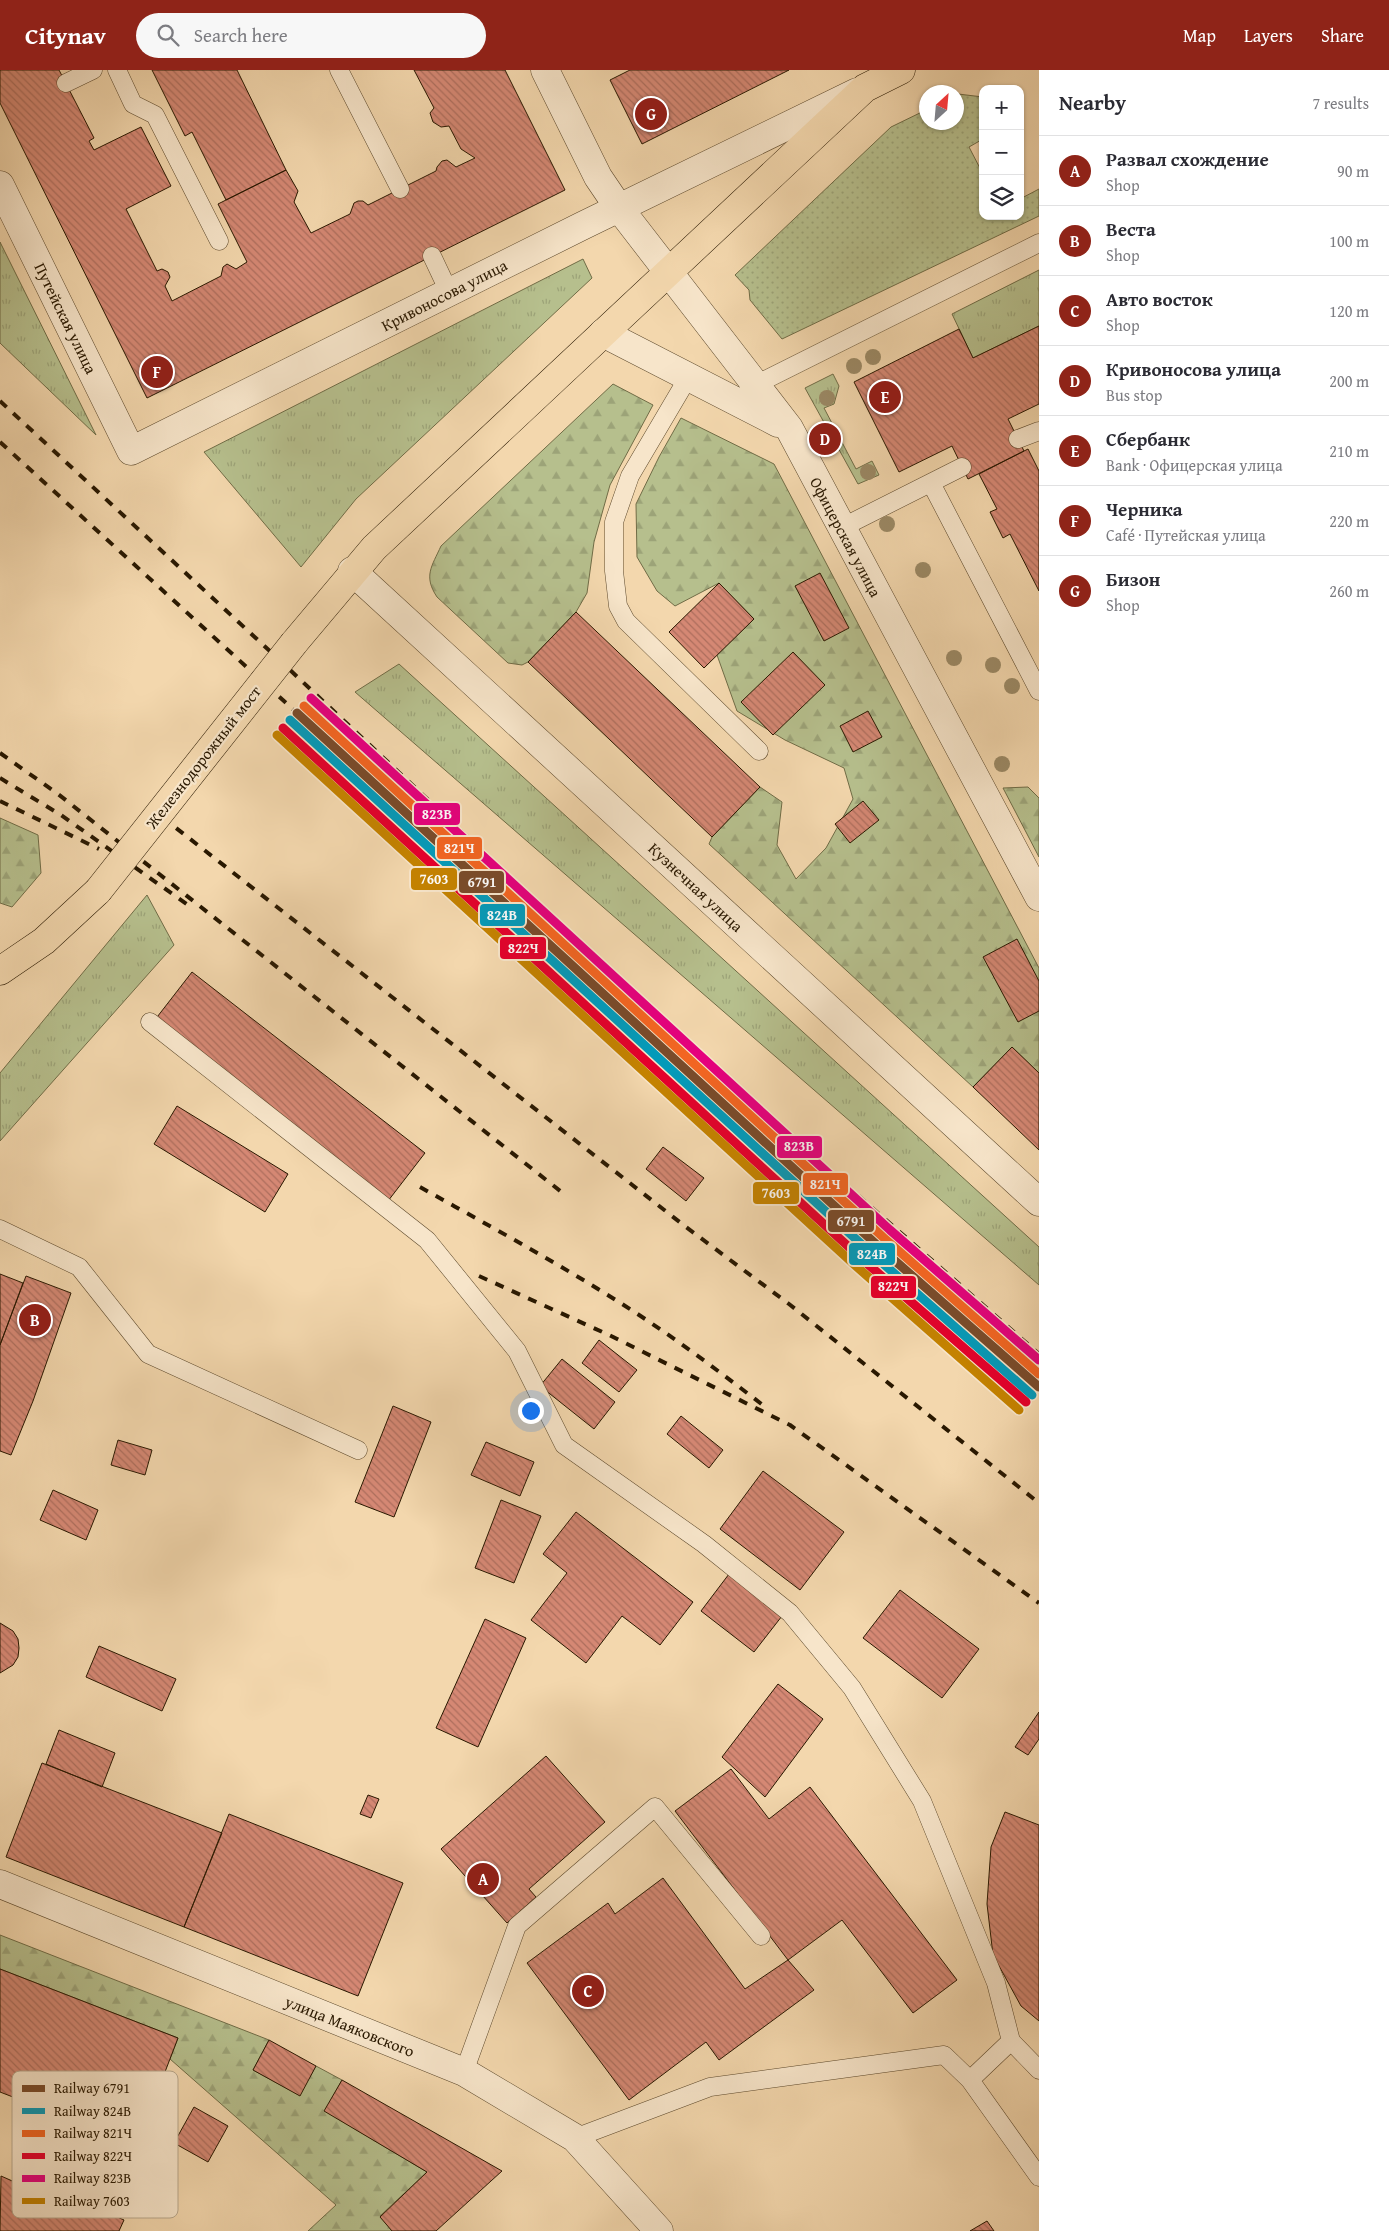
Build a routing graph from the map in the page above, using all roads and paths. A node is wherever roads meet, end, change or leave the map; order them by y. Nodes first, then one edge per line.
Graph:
1 (93, 70) edge
2 (117, 70) edge
3 (339, 70) edge
4 (901, 70) edge
5 (547, 71) edge
6 (66, 83) dead end
7 (865, 88) junction
8 (0, 185) edge
9 (400, 189) dead end
10 (619, 208) junction
11 (218, 241) dead end
12 (1039, 243) edge
13 (432, 256) dead end
14 (668, 272) junction
15 (450, 292) junction
16 (603, 333) junction
17 (689, 376) junction
18 (755, 385) junction
19 (789, 428) junction
20 (1039, 431) edge
21 (1018, 439) dead end
22 (131, 451) joint
23 (962, 467) dead end
24 (931, 483) junction
25 (842, 528) junction
26 (352, 571) junction
27 (310, 623) joint
28 (1039, 691) edge
29 (759, 751) dead end
30 (1039, 897) edge
31 (0, 971) edge
32 (150, 1022) dead end
33 (1039, 1202) edge
34 (0, 1230) edge
35 (358, 1450) dead end
36 (0, 1884) edge
37 (761, 1936) dead end
38 (1011, 2041) junction
39 (1039, 2070) edge
40 (464, 2072) junction
41 (970, 2080) junction
42 (575, 2138) junction
43 (1039, 2177) edge
44 (659, 2231) edge

1 - 6 lane
2 - 11 lane
3 - 9 lane
4 - 7 main road, Кривоносова улица
5 - 10 street, Офицерская улица
7 - 10 street, Кривоносова улица
7 - 14 main road, Кривоносова улица
8 - 22 street, Путейская улица
10 - 14 street, Офицерская улица
10 - 15 street, Кривоносова улица
12 - 18 lane
13 - 15 lane
14 - 16 main road, Кривоносова улица
14 - 18 street, Офицерская улица
15 - 22 street, Кривоносова улица
16 - 17 street
16 - 26 main road, Кривоносова улица
17 - 19 street
17 - 29 lane
18 - 19 street, Офицерская улица
19 - 25 street, Офицерская улица
20 - 21 lane
23 - 24 lane
24 - 25 lane
24 - 28 lane
25 - 30 street, Офицерская улица
26 - 27 main road, Кривоносова улица
26 - 33 street, Кузнечная улица
27 - 31 main road, Железнодорожный мост, bridge
32 - 38 lane
34 - 35 lane
36 - 40 street, улица Маяковского
37 - 40 lane
38 - 39 lane
38 - 41 lane
40 - 42 street, улица Маяковского
41 - 42 lane
41 - 43 lane
42 - 44 street, улица Маяковского

